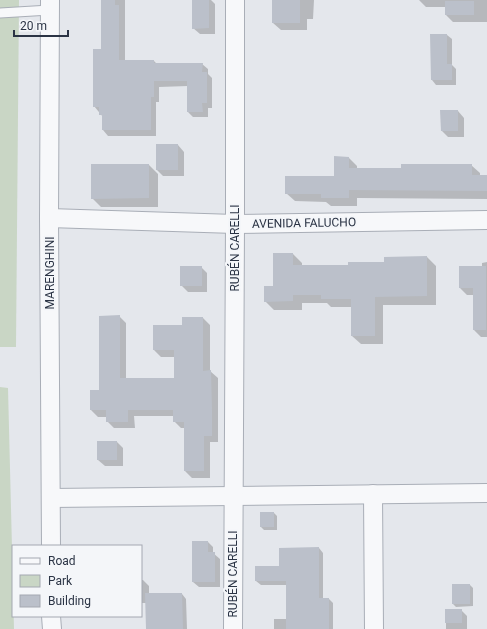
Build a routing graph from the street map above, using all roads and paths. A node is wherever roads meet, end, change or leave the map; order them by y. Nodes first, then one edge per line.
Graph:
1 (235, 0) edge
2 (50, 5) edge
3 (0, 13) edge
4 (49, 218) junction
5 (487, 220) edge
6 (235, 224) junction
7 (487, 493) edge
8 (373, 494) junction
9 (234, 496) junction
10 (51, 498) junction
11 (51, 545) edge
12 (52, 617) edge
13 (52, 629) edge
14 (233, 629) edge
15 (374, 629) edge

1 - 6 street, RUBÉN CARELLI
2 - 3 lane
2 - 4 street, MARENGHINI
4 - 6 street, AVENIDA FALUCHO
4 - 10 street, MARENGHINI
5 - 6 street, AVENIDA FALUCHO
6 - 9 street, RUBÉN CARELLI
7 - 8 street
8 - 9 street
8 - 15 street
9 - 10 street
9 - 14 street, RUBÉN CARELLI
10 - 11 street, MARENGHINI
12 - 13 street

